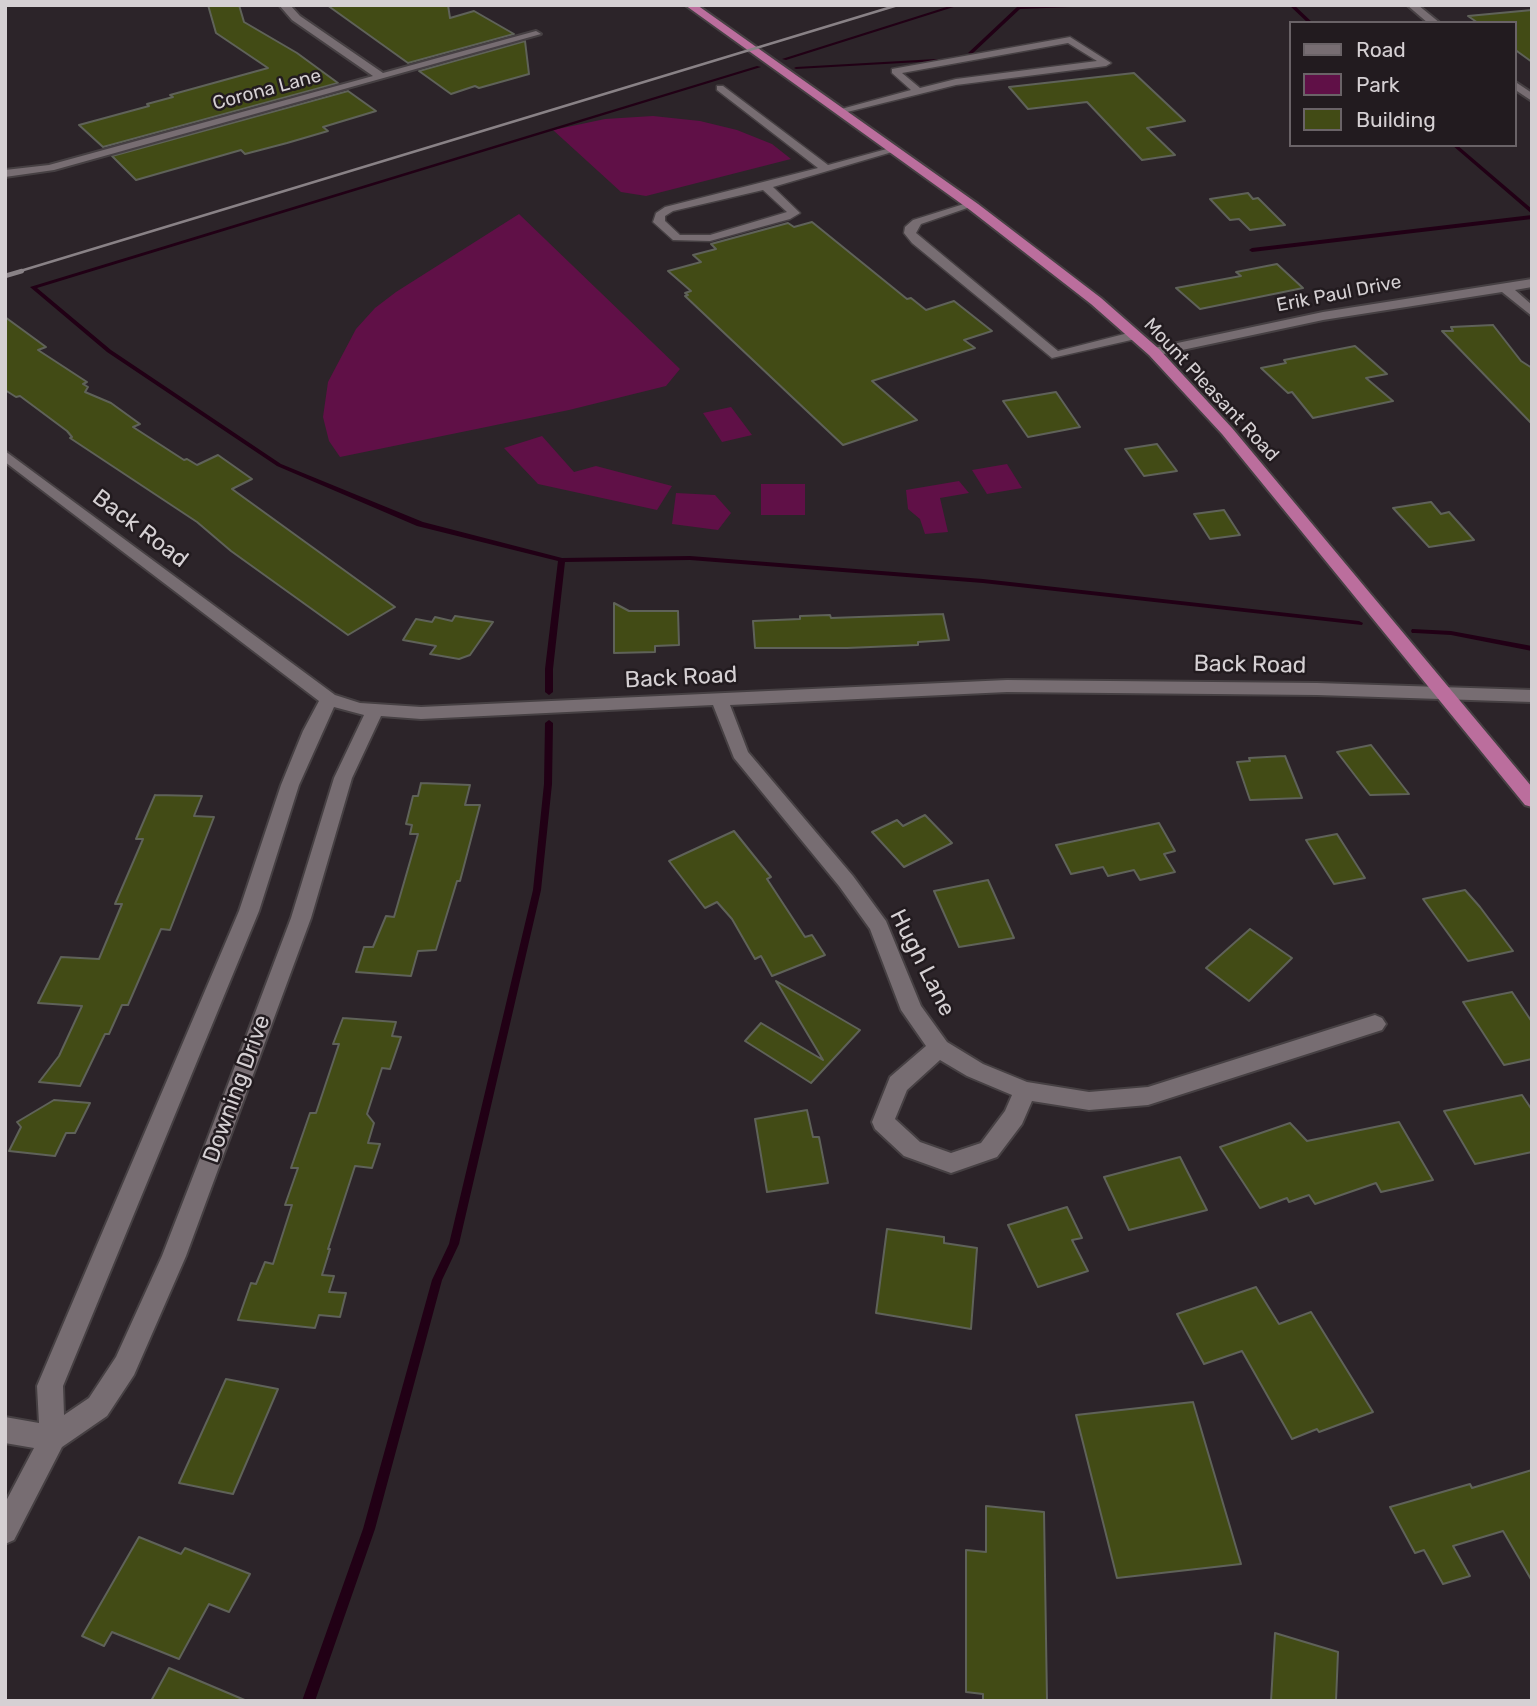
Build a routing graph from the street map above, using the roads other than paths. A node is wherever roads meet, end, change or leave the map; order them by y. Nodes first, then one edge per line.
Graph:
1 (284, 5) edge
2 (690, 5) edge
3 (1412, 5) edge
4 (1432, 21) edge
5 (536, 34) dead end
6 (381, 76) junction
7 (1516, 86) edge
8 (720, 88) dead end
9 (917, 91) junction
10 (1532, 98) edge
11 (839, 111) junction
12 (894, 150) junction
13 (826, 169) junction
14 (5, 174) edge
15 (765, 186) junction
16 (971, 205) junction
17 (1532, 283) edge
18 (1504, 286) junction
19 (1532, 312) edge
20 (1136, 335) junction
21 (1154, 352) junction
22 (5, 455) edge
23 (1443, 692) junction
24 (1532, 696) edge
25 (329, 699) junction
26 (719, 699) junction
27 (375, 711) junction
28 (1532, 800) edge
29 (1375, 1024) dead end
30 (939, 1048) junction
31 (1025, 1091) junction
32 (5, 1430) edge
33 (53, 1438) junction
34 (5, 1531) edge

1 - 6 street
2 - 11 highway, Mount Pleasant Road
3 - 4 street
5 - 6 street, Corona Lane
6 - 14 street, Corona Lane
7 - 10 street
8 - 13 lane
9 - 9 lane
9 - 11 lane
11 - 12 highway, Mount Pleasant Road
12 - 13 lane
12 - 16 highway, Mount Pleasant Road
13 - 15 lane
15 - 15 lane
16 - 20 highway, Mount Pleasant Road
16 - 20 lane
17 - 18 street, Erik Paul Drive
18 - 19 street
18 - 21 street, Erik Paul Drive
20 - 21 highway, Mount Pleasant Road
21 - 23 highway, Mount Pleasant Road
22 - 25 street, Back Road
23 - 24 street, Back Road
23 - 26 street, Back Road
23 - 28 highway, Mount Pleasant Road
25 - 27 street, Back Road
25 - 33 street
26 - 27 street, Back Road
26 - 30 street, Hugh Lane
27 - 33 street, Downing Drive
29 - 31 street, Hugh Lane
30 - 31 street, Hugh Lane
30 - 31 street
32 - 33 street
33 - 34 street, Downing Drive

